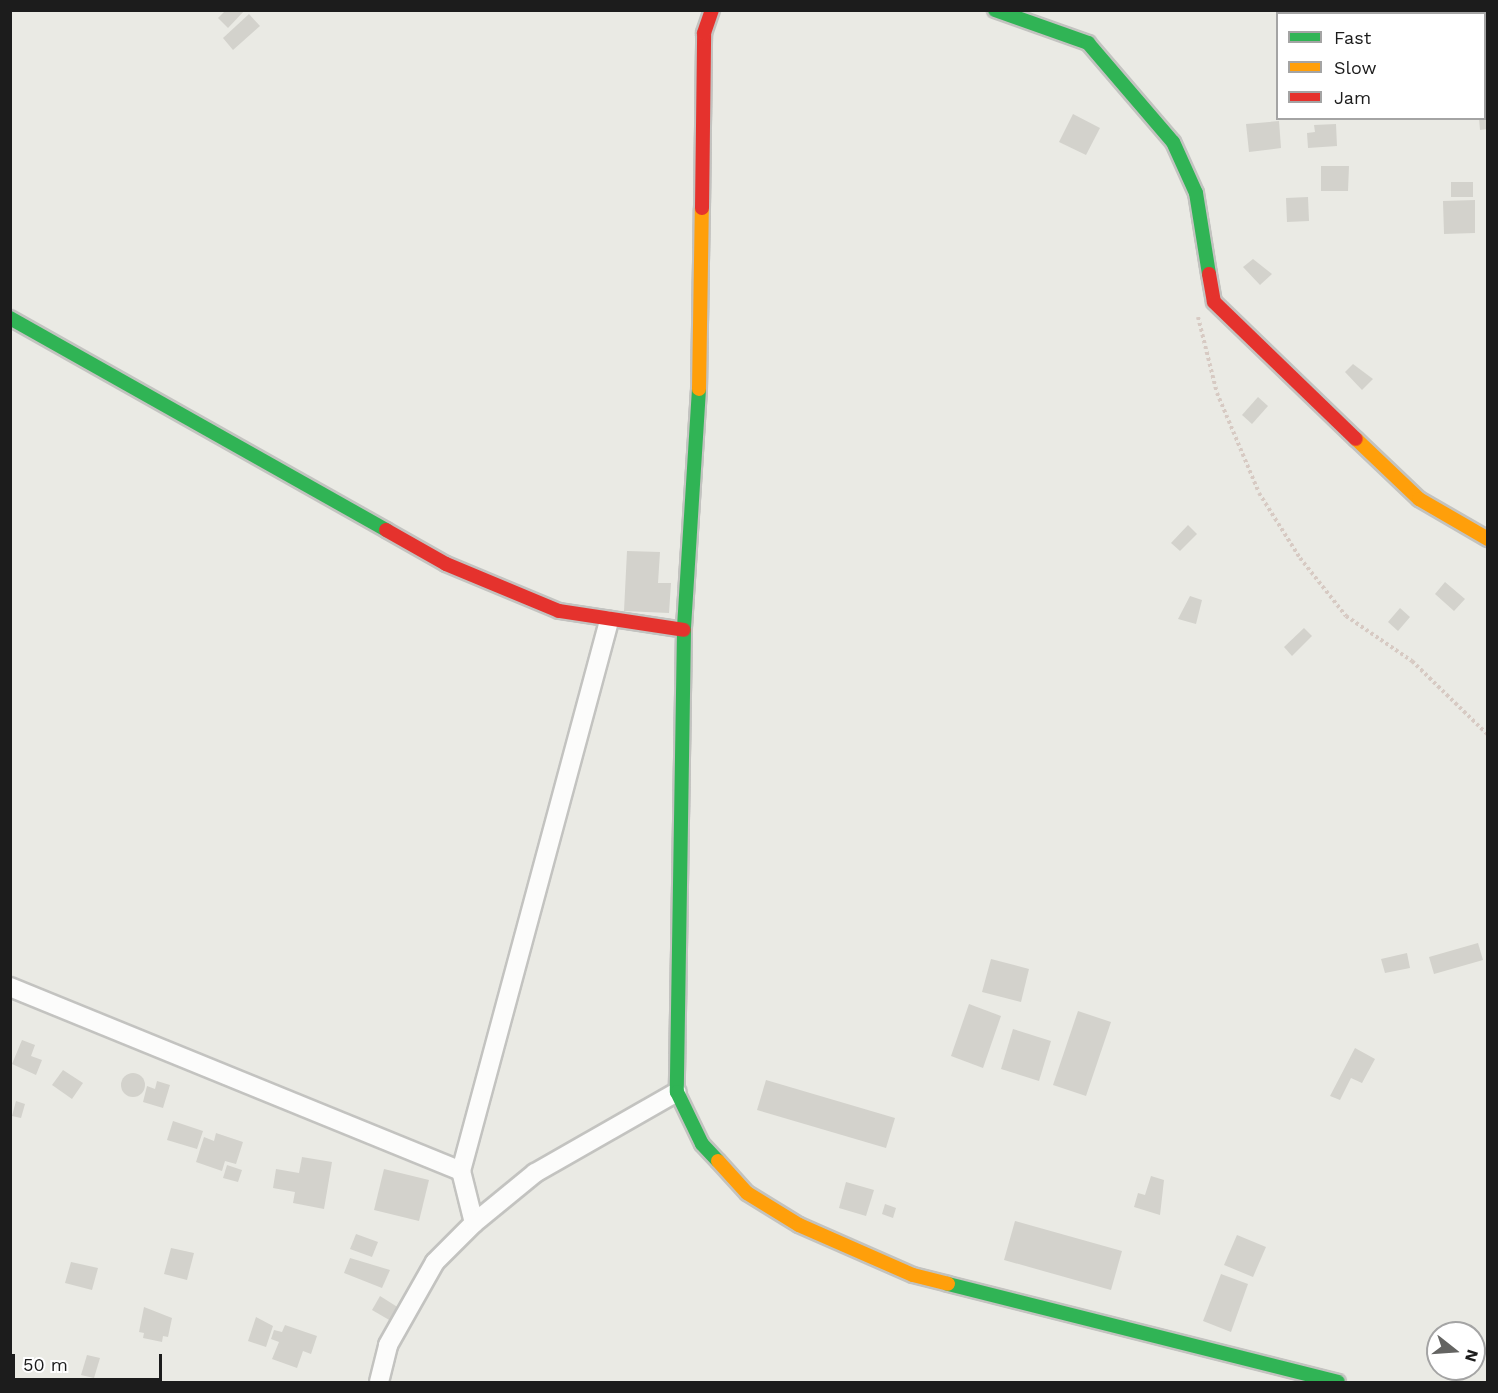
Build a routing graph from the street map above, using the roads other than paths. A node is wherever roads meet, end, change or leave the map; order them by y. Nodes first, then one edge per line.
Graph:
1 (712, 10) edge
2 (995, 10) edge
3 (10, 318) edge
4 (1488, 539) edge
5 (609, 621) junction
6 (684, 630) junction
7 (10, 987) edge
8 (677, 1092) junction
9 (460, 1171) junction
10 (474, 1223) junction
11 (379, 1383) edge
12 (1338, 1383) edge

1 - 6 street
2 - 4 street
3 - 5 street
5 - 6 street
5 - 9 street
6 - 8 street
7 - 9 street
8 - 10 street
8 - 12 street
9 - 10 street
10 - 11 street

